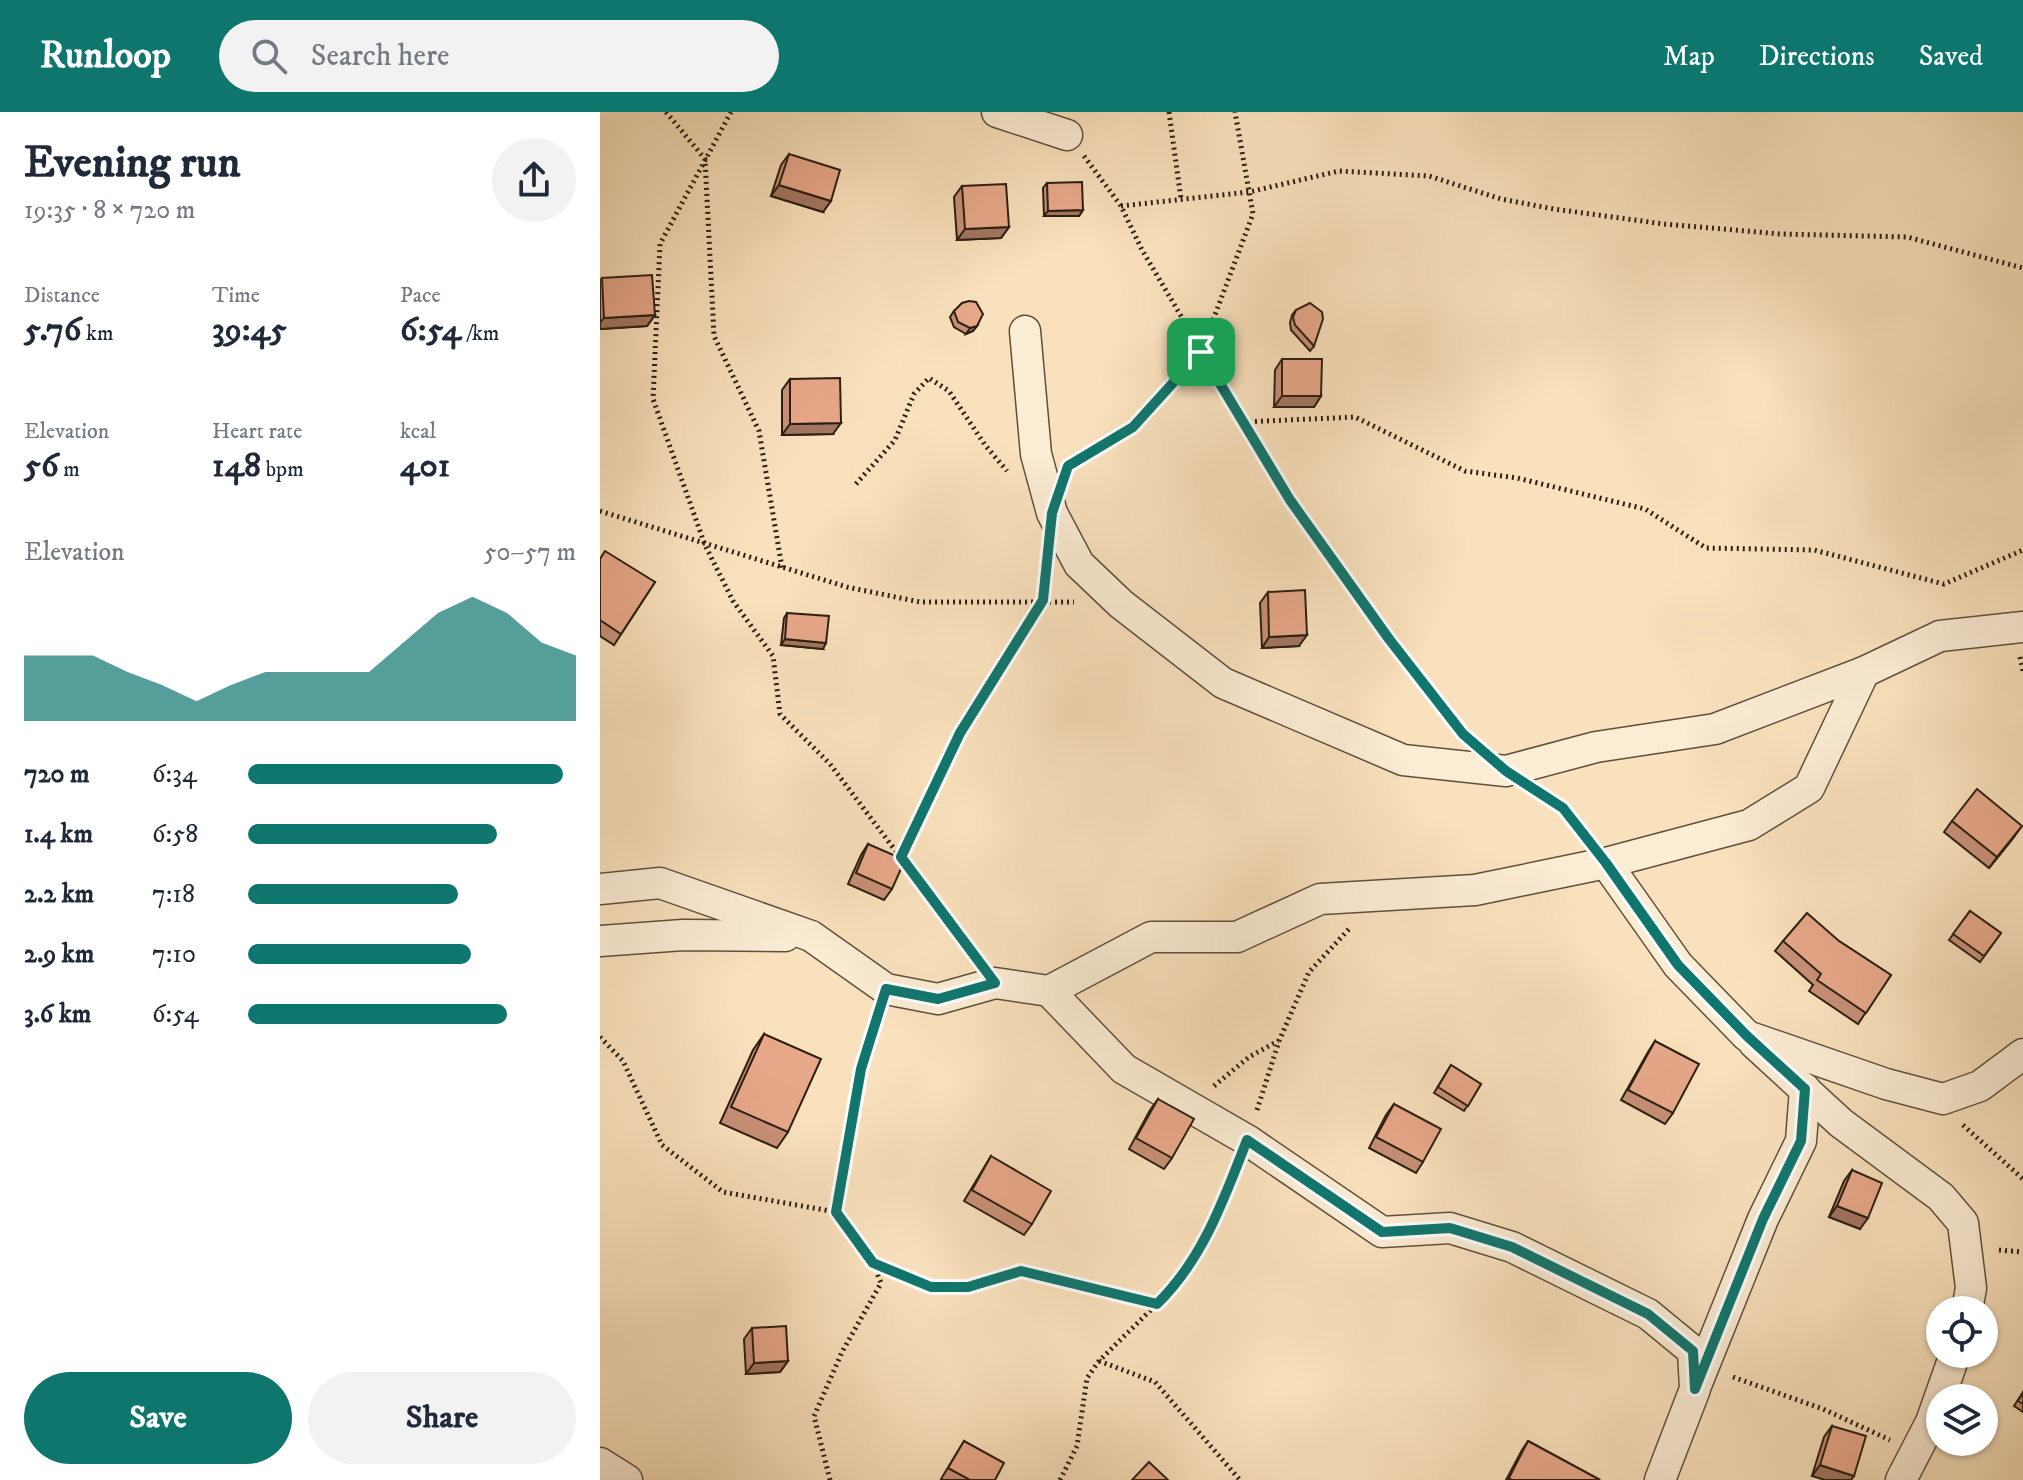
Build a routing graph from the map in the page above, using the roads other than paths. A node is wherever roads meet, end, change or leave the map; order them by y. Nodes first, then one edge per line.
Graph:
1 (997, 112) edge
2 (1067, 135) road end
3 (1025, 331) dead end
4 (2023, 627) edge
5 (1864, 672) junction
6 (1606, 863) junction
7 (600, 889) edge
8 (811, 936) junction
9 (600, 941) edge
10 (1049, 991) junction
11 (1747, 1036) junction
12 (2023, 1054) edge
13 (1805, 1089) junction
14 (1970, 1296) edge
15 (1950, 1368) edge
16 (1695, 1389) junction
17 (600, 1463) edge
18 (627, 1480) edge
19 (1660, 1480) edge
20 (1901, 1480) edge

1 - 2 street
3 - 5 street
4 - 5 street
5 - 6 street
6 - 10 street
6 - 11 street
7 - 8 street
8 - 9 street
8 - 10 street
10 - 16 street
11 - 12 street
11 - 13 street
13 - 14 street
13 - 16 street
15 - 20 street
16 - 19 street
17 - 18 street

